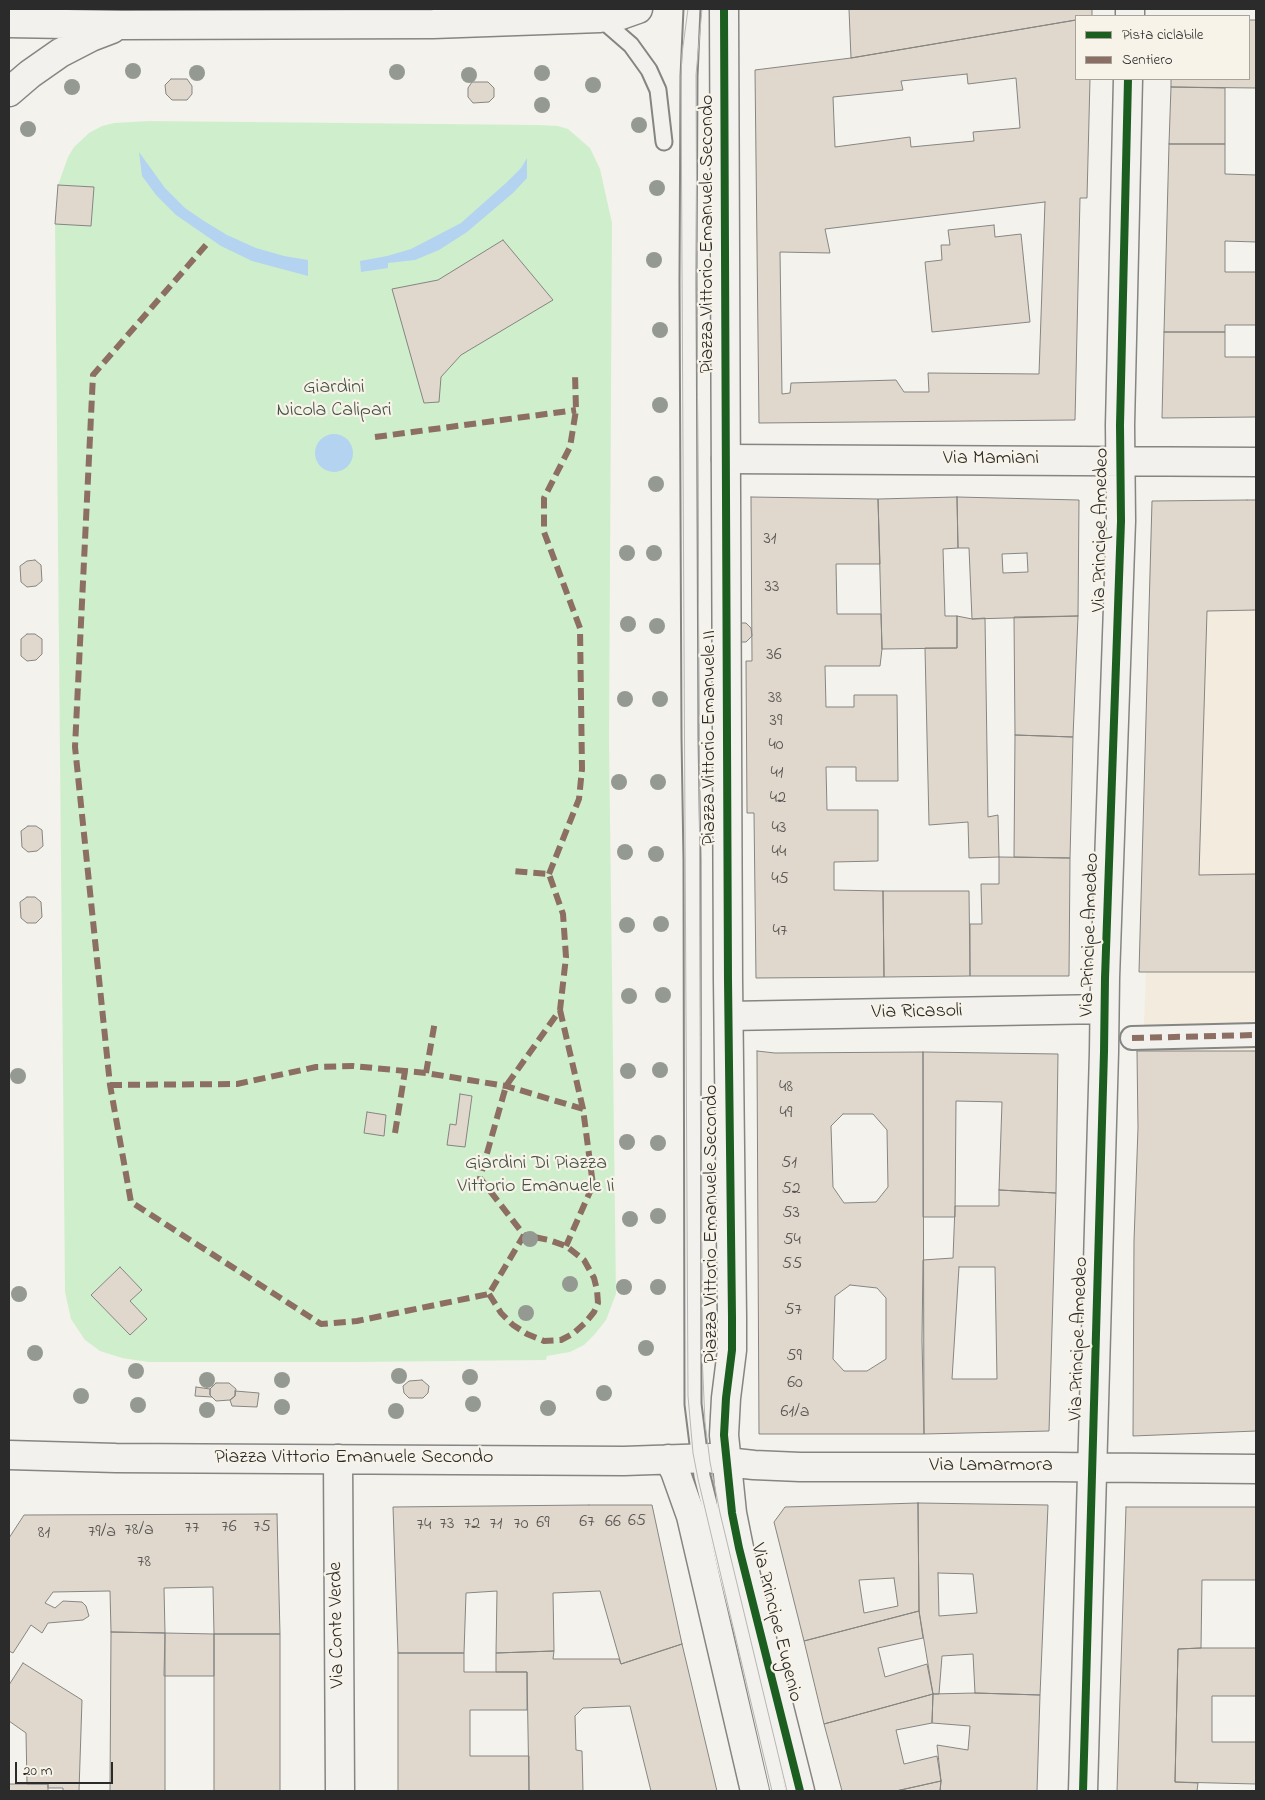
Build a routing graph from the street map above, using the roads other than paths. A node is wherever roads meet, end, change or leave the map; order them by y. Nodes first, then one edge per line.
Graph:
1 (638, 9) edge
2 (692, 9) edge
3 (724, 9) edge
4 (335, 17) edge
5 (600, 18) junction
6 (9, 23) edge
7 (122, 25) junction
8 (1128, 80) edge
9 (9, 92) edge
10 (664, 142) dead end
11 (726, 459) junction
12 (1120, 461) junction
13 (1256, 462) edge
14 (1104, 1010) junction
15 (729, 1016) junction
16 (1256, 1035) edge
17 (1132, 1038) dead end
18 (9, 1455) edge
19 (699, 1458) junction
20 (338, 1459) junction
21 (668, 1459) junction
22 (726, 1462) junction
23 (1092, 1468) junction
24 (1256, 1469) edge
25 (340, 1791) edge
26 (755, 1791) edge
27 (778, 1791) edge
28 (800, 1791) edge
29 (1083, 1791) edge

1 - 5 street
2 - 19 lane, Piazza Vittorio Emanuele Secondo
3 - 11 street, Piazza Vittorio Emanuele Secondo
4 - 5 street
4 - 7 street
5 - 10 lane
6 - 7 street
7 - 9 street
8 - 12 street, Via Principe Amedeo
11 - 12 street, Via Mamiani
11 - 15 street, Piazza Vittorio Emanuele II
12 - 13 street, Via Mamiani
12 - 14 street, Via Principe Amedeo
14 - 15 street, Via Ricasoli
14 - 23 street, Via Principe Amedeo
15 - 22 street, Piazza Vittorio Emanuele Secondo
16 - 17 street
18 - 20 street, Piazza Vittorio Emanuele Secondo
19 - 21 street, Piazza Vittorio Emanuele Secondo
19 - 22 street, Piazza Vittorio Emanuele Secondo
19 - 27 lane, Via Principe Eugenio
20 - 21 street, Piazza Vittorio Emanuele Secondo
20 - 25 street, Via Conte Verde
21 - 26 street
22 - 23 street, Via Lamarmora
22 - 28 street, Via Principe Eugenio
23 - 24 street, Via Lamarmora
23 - 29 street, Via Principe Amedeo

